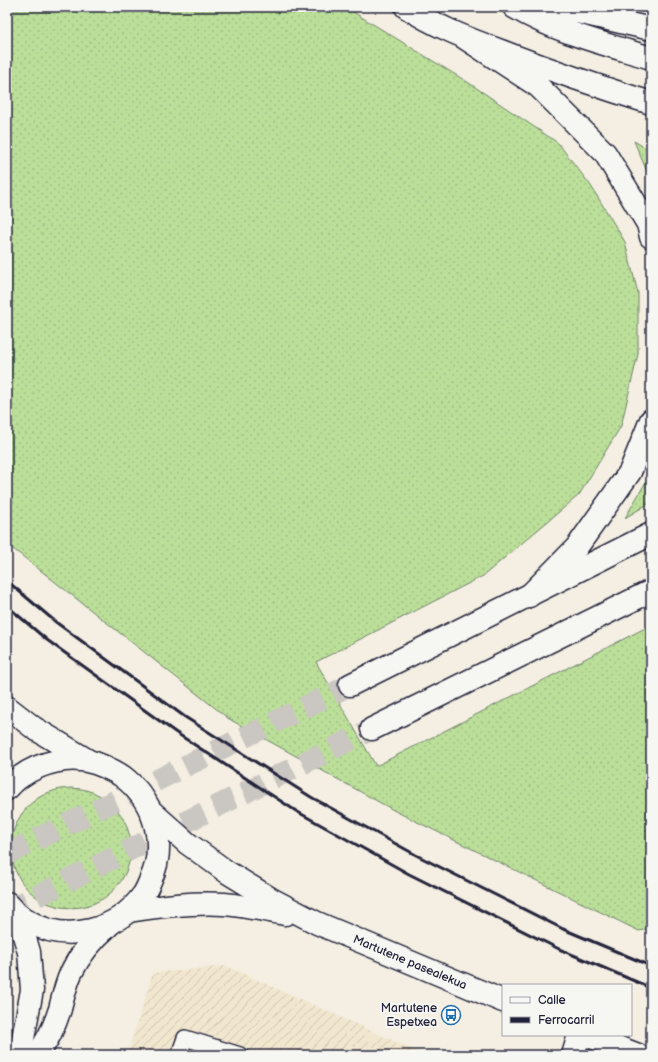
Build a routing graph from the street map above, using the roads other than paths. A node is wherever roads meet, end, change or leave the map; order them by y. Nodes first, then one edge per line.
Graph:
1 (406, 7) edge
2 (514, 7) edge
3 (556, 7) edge
4 (651, 29) edge
5 (462, 36) junction
6 (651, 58) edge
7 (651, 103) edge
8 (651, 237) edge
9 (651, 420) edge
10 (651, 534) edge
11 (651, 591) edge
12 (529, 596) junction
13 (350, 685) tunnel mouth
14 (7, 707) edge
15 (372, 729) tunnel mouth
16 (90, 762) junction
17 (7, 789) edge
18 (151, 811) junction
19 (13, 909) edge
20 (129, 911) junction
21 (111, 923) junction
22 (317, 923) junction
23 (502, 1001) edge
24 (579, 1036) edge
25 (589, 1036) edge
26 (20, 1055) edge
27 (37, 1055) edge
28 (179, 1055) edge
29 (240, 1055) edge
30 (573, 1055) edge
31 (638, 1055) edge

1 - 5 main road
2 - 6 main road
3 - 4 main road
5 - 7 main road
5 - 8 main road
9 - 12 main road
10 - 12 main road
11 - 15 main road
12 - 13 main road
14 - 16 main road, Martutene pasealekua
16 - 17 main road, Martutene pasealekua
16 - 18 main road, Martutene pasealekua
18 - 20 main road, Martutene pasealekua
18 - 22 main road, Martutene pasealekua
19 - 21 main road, Martutene pasealekua
19 - 26 main road
20 - 21 main road, Martutene pasealekua
20 - 22 main road, Martutene pasealekua
21 - 27 main road
22 - 23 main road, Martutene pasealekua
24 - 30 main road
25 - 31 main road
28 - 29 lane

